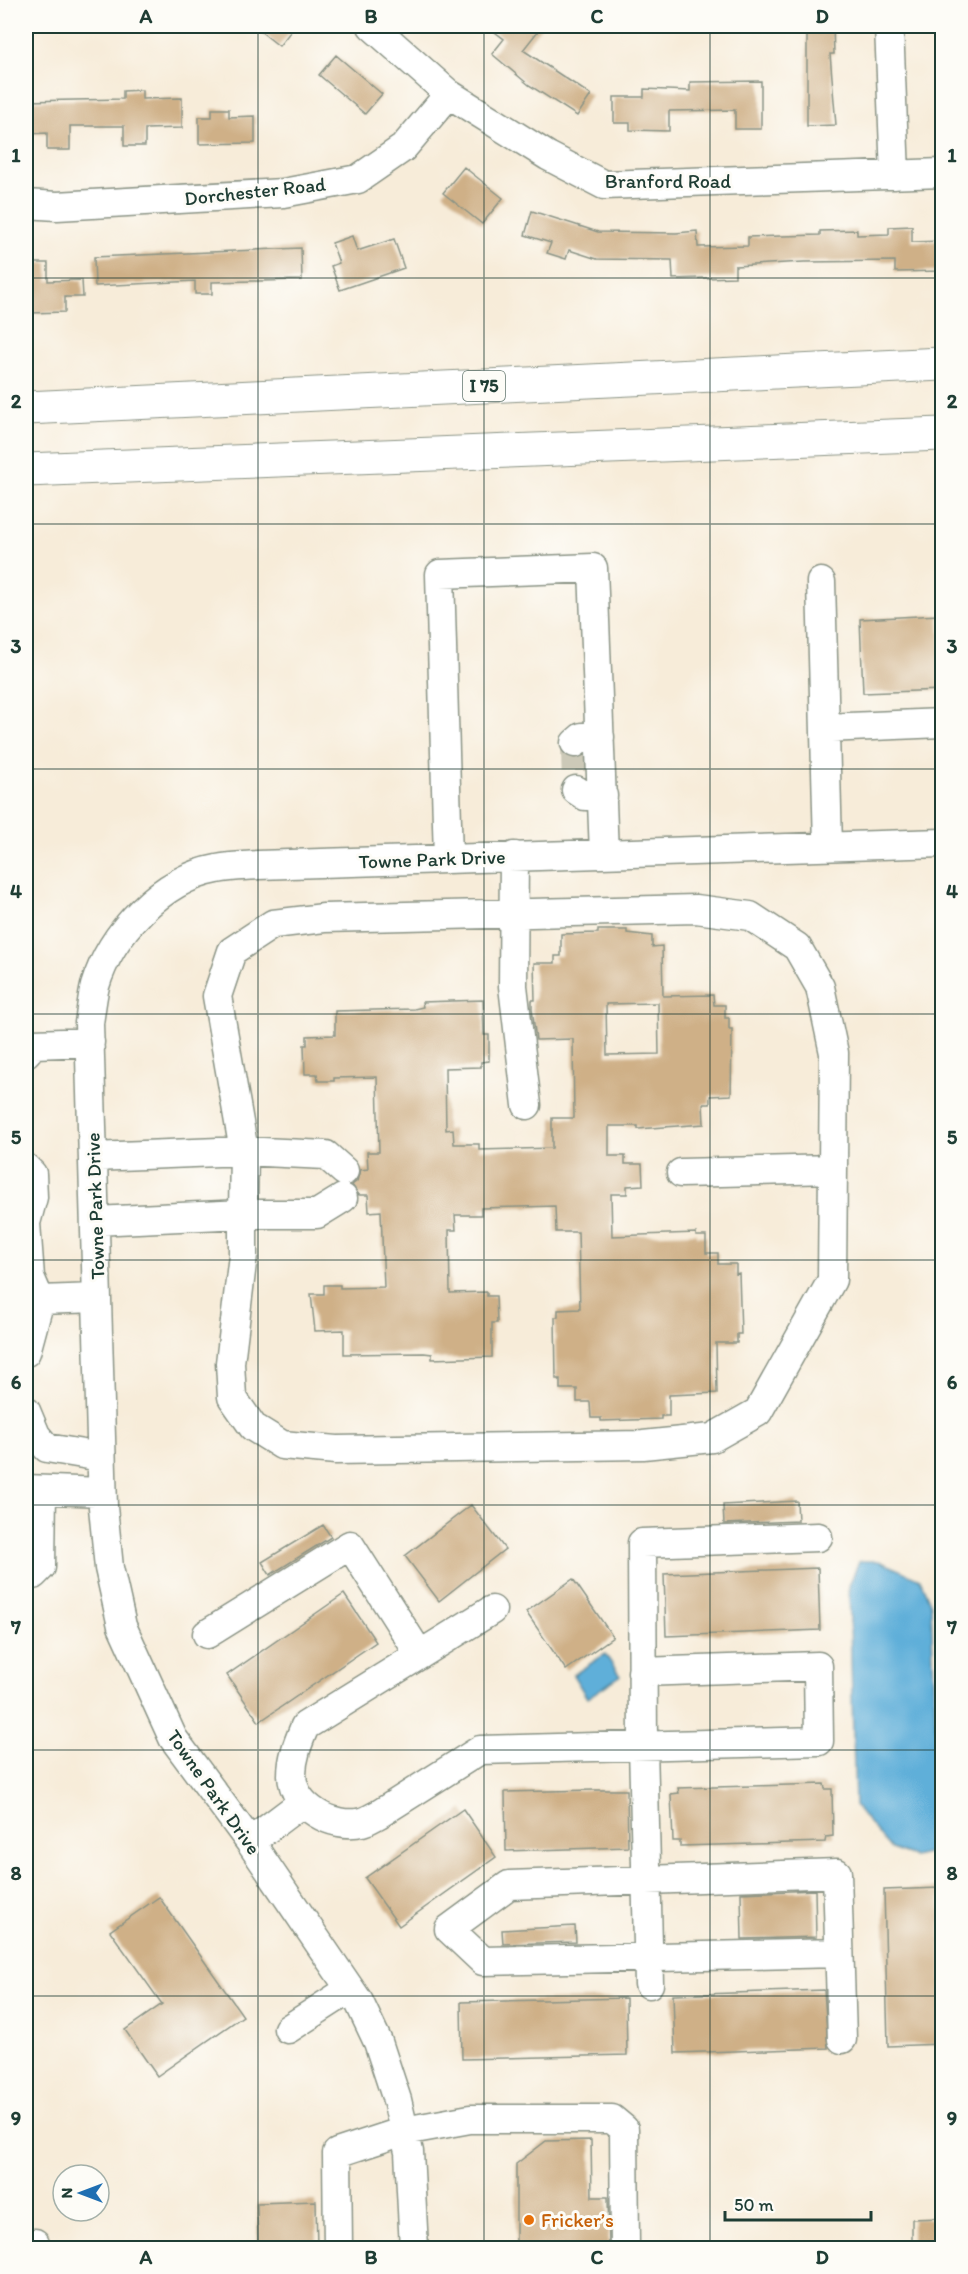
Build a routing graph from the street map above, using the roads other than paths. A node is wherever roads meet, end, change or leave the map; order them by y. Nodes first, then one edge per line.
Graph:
1 (372, 26) edge
2 (889, 26) edge
3 (449, 94) junction
4 (942, 173) edge
5 (895, 175) junction
6 (26, 204) edge
7 (942, 364) edge
8 (26, 408) edge
9 (942, 434) edge
10 (26, 470) edge
11 (821, 582) dead end
12 (942, 723) edge
13 (826, 728) junction
14 (942, 843) edge
15 (828, 846) junction
16 (604, 854) junction
17 (514, 856) junction
18 (448, 859) junction
19 (515, 914) junction
20 (90, 1042) junction
21 (26, 1053) edge
22 (527, 1105) dead end
23 (244, 1151) junction
24 (93, 1157) junction
25 (26, 1168) edge
26 (833, 1169) junction
27 (681, 1173) dead end
28 (243, 1214) junction
29 (95, 1221) junction
30 (26, 1224) edge
31 (97, 1298) junction
32 (40, 1300) junction
33 (26, 1353) edge
34 (26, 1411) edge
35 (101, 1457) junction
36 (34, 1489) edge
37 (102, 1492) junction
38 (818, 1537) dead end
39 (26, 1576) edge
40 (492, 1610) dead end
41 (207, 1634) dead end
42 (420, 1655) junction
43 (642, 1671) junction
44 (643, 1746) junction
45 (303, 1802) junction
46 (250, 1842) junction
47 (646, 1882) junction
48 (839, 1953) junction
49 (649, 1970) junction
50 (350, 1989) junction
51 (288, 2029) dead end
52 (842, 2039) dead end
53 (404, 2130) junction
54 (338, 2248) edge
55 (414, 2248) edge
56 (625, 2248) edge

1 - 3 street, Branford Road
2 - 5 street
3 - 5 street, Branford Road
3 - 6 street, Dorchester Road
4 - 5 street, Branford Road
7 - 8 highway, I 75
9 - 10 highway
11 - 13 street
12 - 13 street
13 - 15 street
14 - 15 street, Towne Park Drive
15 - 16 street, Towne Park Drive
16 - 17 street, Towne Park Drive
16 - 18 street
17 - 18 street, Towne Park Drive
17 - 19 street
18 - 20 street, Towne Park Drive
19 - 22 street
19 - 23 street
19 - 26 street
20 - 21 street
20 - 24 street, Towne Park Drive
23 - 24 street
23 - 28 street
23 - 28 street
24 - 29 street, Towne Park Drive
25 - 30 street
26 - 27 street
26 - 28 street
28 - 29 street
29 - 31 street, Towne Park Drive
30 - 32 street
31 - 32 street
31 - 35 street, Towne Park Drive
32 - 33 street
34 - 35 street
35 - 37 street, Towne Park Drive
36 - 37 street
36 - 39 street
37 - 46 street, Towne Park Drive
38 - 43 street
40 - 42 street
41 - 42 street
42 - 45 street
43 - 44 street
43 - 44 street
44 - 45 street
44 - 47 street
45 - 46 street
46 - 50 street, Towne Park Drive
47 - 48 street
47 - 49 street
47 - 49 street
48 - 49 street
48 - 52 street
50 - 51 street
50 - 53 street, Towne Park Drive
53 - 54 street
53 - 55 street, Towne Park Drive
53 - 56 street

